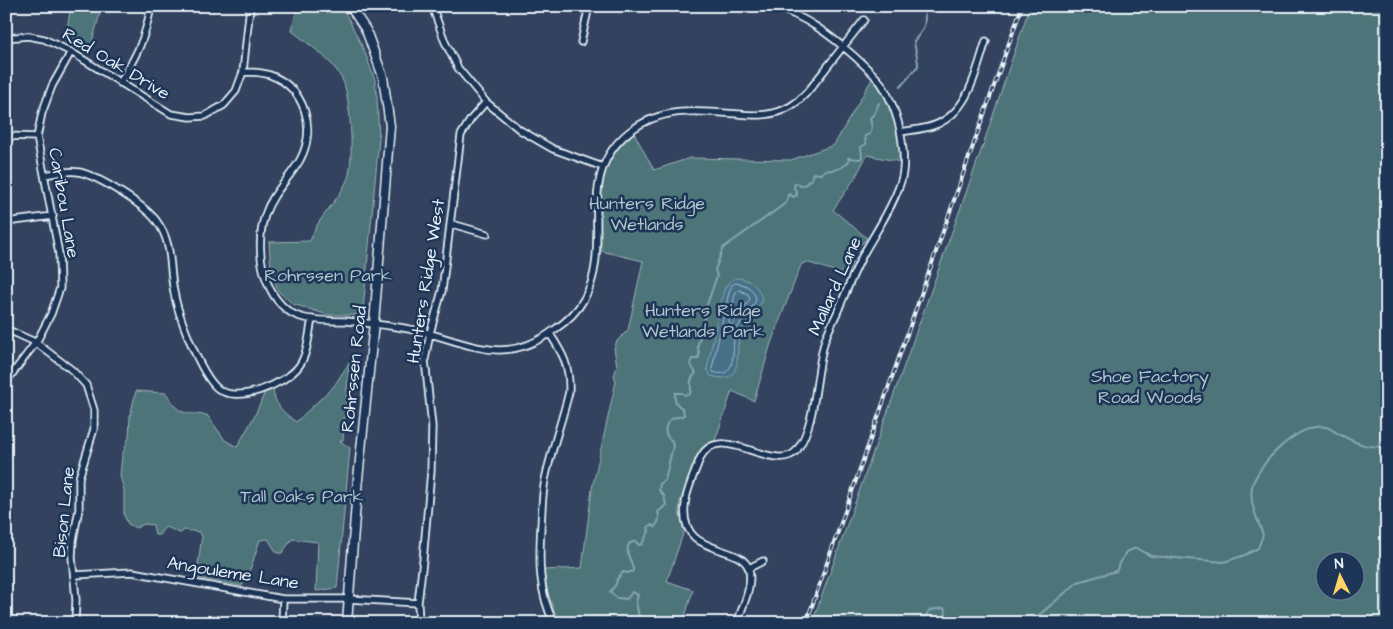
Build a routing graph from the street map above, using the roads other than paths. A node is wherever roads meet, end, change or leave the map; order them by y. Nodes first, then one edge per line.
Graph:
1 (151, 6) edge
2 (250, 6) edge
3 (350, 6) edge
4 (432, 6) edge
5 (590, 6) edge
6 (772, 6) edge
7 (864, 20) dead end
8 (6, 38) edge
9 (986, 41) dead end
10 (581, 42) dead end
11 (843, 46) junction
12 (71, 52) junction
13 (243, 72) junction
14 (120, 83) junction
15 (486, 102) junction
16 (901, 132) junction
17 (6, 136) edge
18 (37, 137) junction
19 (603, 167) junction
20 (45, 175) junction
21 (53, 216) junction
22 (6, 222) edge
23 (452, 224) junction
24 (488, 234) dead end
25 (312, 319) junction
26 (374, 323) junction
27 (6, 330) edge
28 (430, 333) junction
29 (550, 334) junction
30 (35, 342) junction
31 (6, 382) edge
32 (762, 561) dead end
33 (749, 568) junction
34 (74, 575) junction
35 (284, 599) junction
36 (348, 599) junction
37 (418, 603) junction
38 (75, 623) edge
39 (282, 623) edge
40 (347, 623) edge
41 (419, 623) edge
42 (554, 623) edge
43 (736, 623) edge

1 - 14 street
2 - 13 street, Red Oak Drive
3 - 26 street, Rohrssen Road
4 - 15 street
5 - 10 street
6 - 11 street, Mallard Lane
7 - 11 street
8 - 12 street, Red Oak Drive
9 - 16 street
11 - 16 street, Mallard Lane
11 - 19 street
12 - 14 street, Red Oak Drive
12 - 18 street, Caribou Lane
13 - 14 street, Red Oak Drive
13 - 25 street
15 - 19 street
15 - 23 street, Hunters Ridge West
16 - 33 street, Mallard Lane
17 - 18 street
18 - 20 street, Caribou Lane
19 - 29 street
20 - 21 street, Caribou Lane
20 - 25 street
21 - 22 street
21 - 30 street, Caribou Lane
23 - 24 street
23 - 28 street, Hunters Ridge West
25 - 26 street
26 - 28 street
26 - 36 street, Rohrssen Road
27 - 30 street, Bison Lane
28 - 29 street
28 - 37 street, Hunters Ridge West
29 - 42 street
30 - 31 street, Caribou Lane
30 - 34 street, Bison Lane
32 - 33 street
33 - 43 street
34 - 35 street, Angouleme Lane
34 - 38 street, Bison Lane
35 - 36 street, Angouleme Lane
35 - 39 street
36 - 37 street, Angouleme Lane
36 - 40 street, Rohrssen Road
37 - 41 street, Hunters Ridge West

